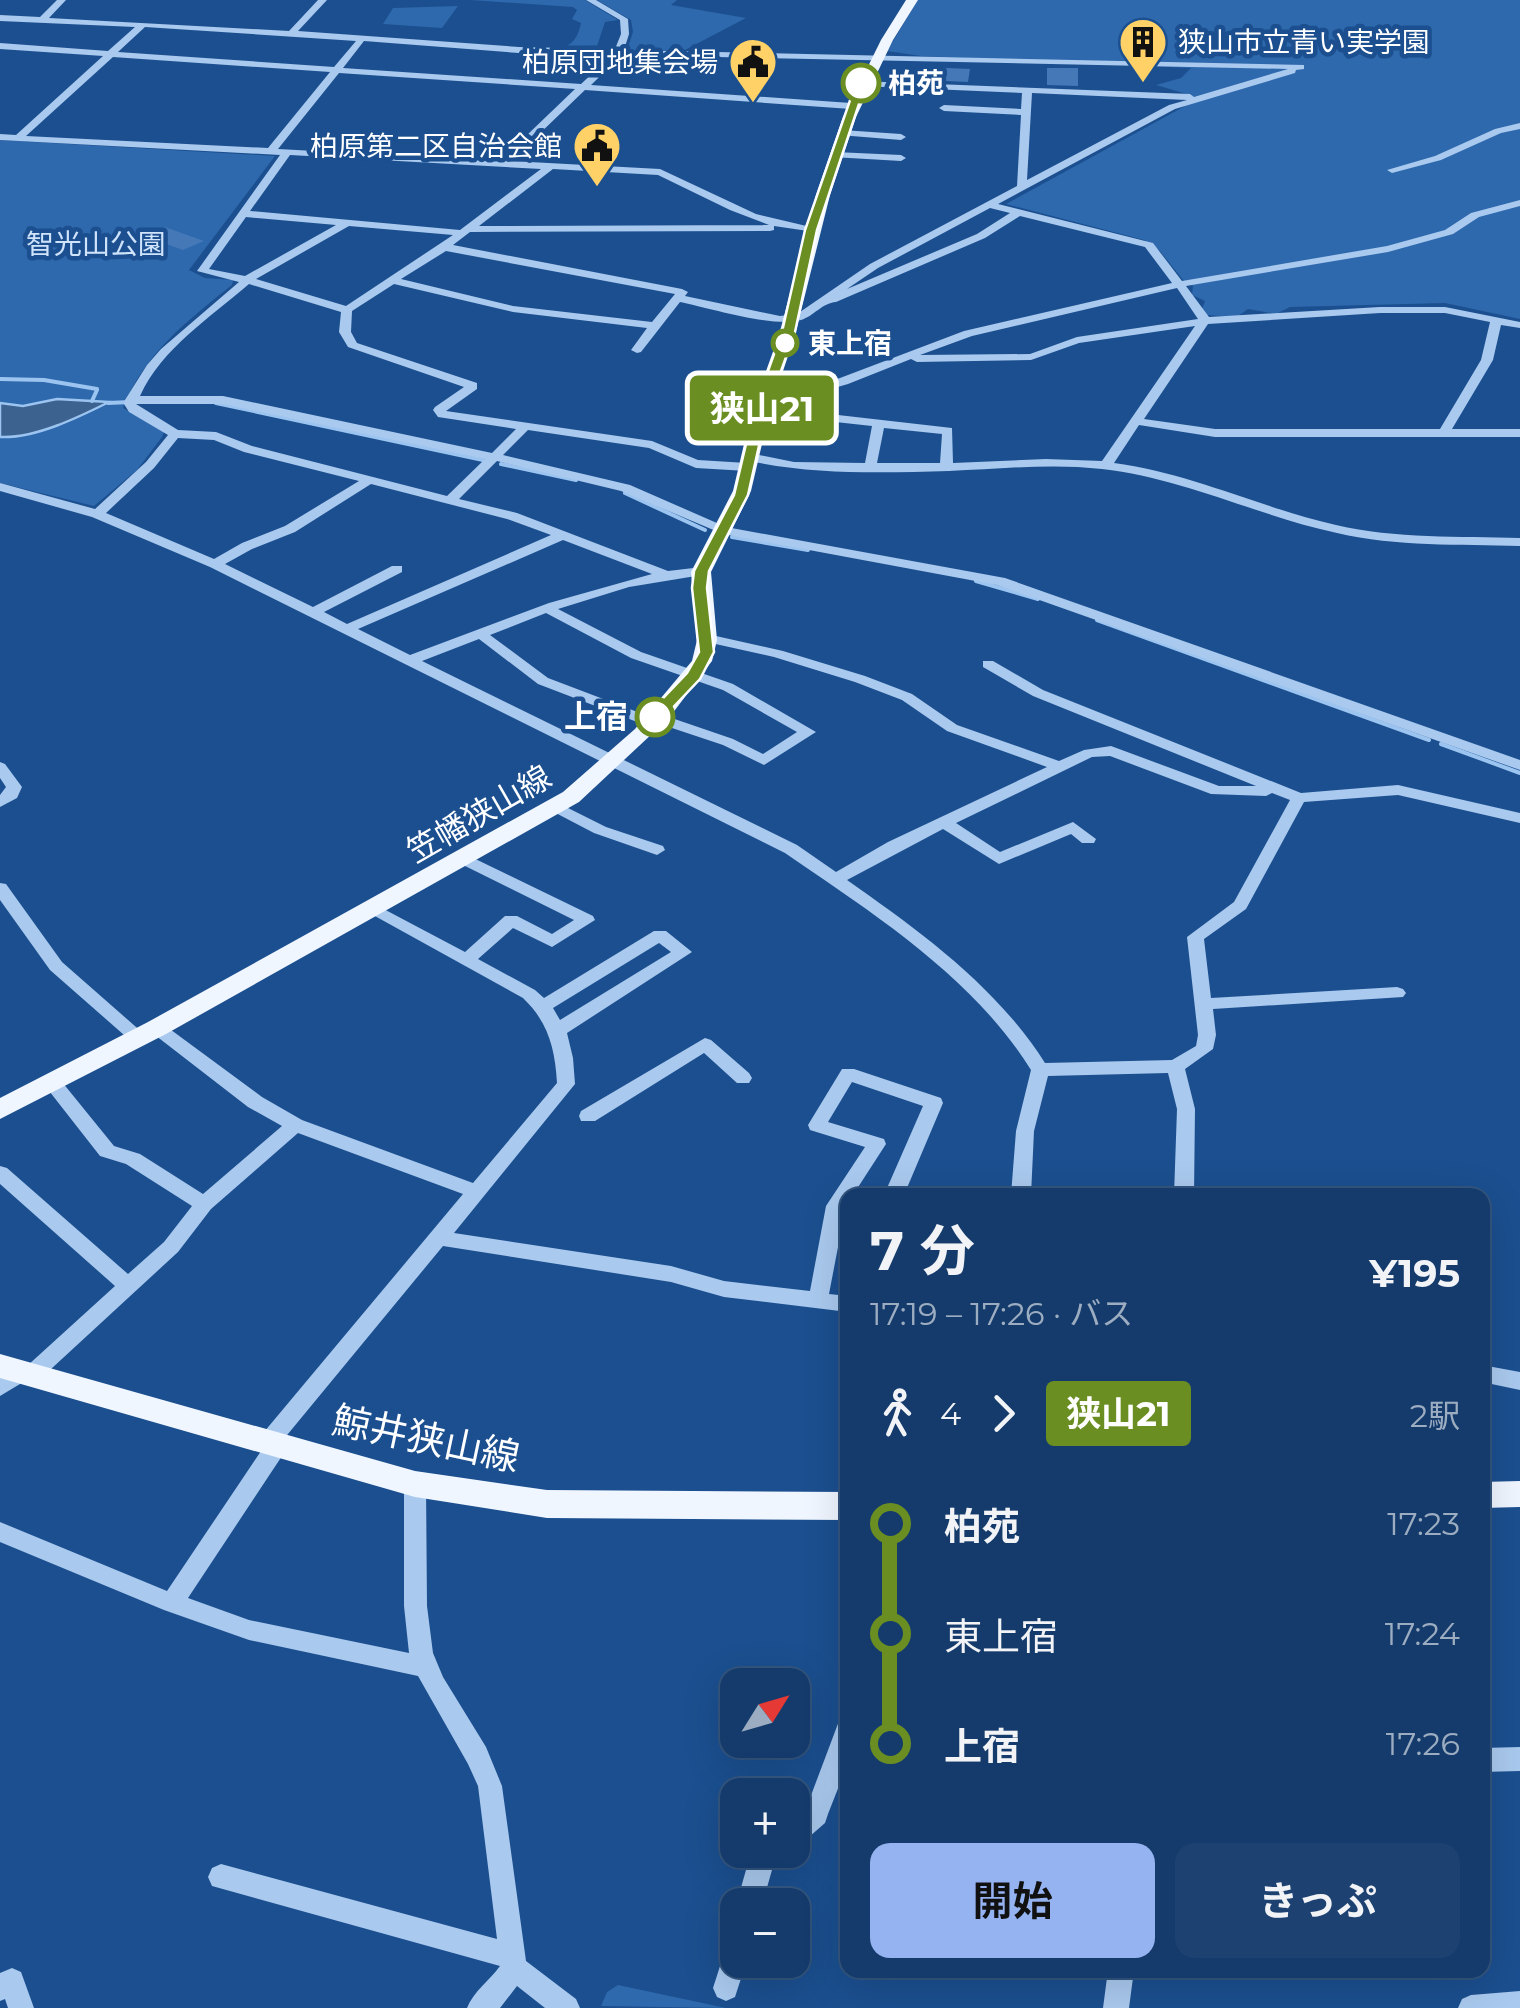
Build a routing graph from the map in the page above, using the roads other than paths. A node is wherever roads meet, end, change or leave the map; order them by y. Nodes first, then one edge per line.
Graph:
1 (62, 0) edge
2 (323, 0) edge
3 (590, 0) edge
4 (912, 0) edge
5 (0, 18) edge
6 (42, 20) junction
7 (142, 24) junction
8 (290, 34) junction
9 (360, 40) junction
10 (0, 46) edge
11 (110, 52) junction
12 (618, 54) junction
13 (875, 56) junction
14 (1099, 63) junction
15 (336, 69) junction
16 (861, 83) junction
17 (583, 88) junction
18 (1028, 91) junction
19 (1100, 94) junction
20 (1196, 98) junction
21 (851, 106) junction
22 (944, 108) dead end
23 (1026, 112) junction
24 (1520, 126) edge
25 (842, 133) junction
26 (902, 137) dead end
27 (0, 138) edge
28 (18, 138) junction
29 (268, 153) junction
30 (286, 154) junction
31 (835, 154) junction
32 (901, 158) dead end
33 (501, 165) junction
34 (550, 167) junction
35 (1392, 170) dead end
36 (1022, 187) junction
37 (1520, 203) edge
38 (991, 205) junction
39 (1019, 212) junction
40 (243, 214) junction
41 (345, 224) junction
42 (786, 228) junction
43 (811, 230) junction
44 (466, 231) junction
45 (444, 247) junction
46 (247, 280) junction
47 (394, 281) junction
48 (1182, 284) junction
49 (678, 298) junction
50 (817, 305) junction
51 (347, 310) junction
52 (792, 320) junction
53 (1204, 321) junction
54 (1496, 322) junction
55 (1520, 325) edge
56 (655, 326) junction
57 (637, 350) dead end
58 (898, 360) junction
59 (131, 402) junction
60 (762, 408) junction
61 (951, 412) dead end
62 (1135, 421) junction
63 (879, 424) junction
64 (525, 427) junction
65 (948, 431) junction
66 (1520, 433) edge
67 (175, 434) junction
68 (1443, 435) junction
69 (495, 457) junction
70 (748, 462) junction
71 (1106, 465) junction
72 (946, 467) junction
73 (870, 468) junction
74 (368, 480) junction
75 (0, 487) edge
76 (450, 500) junction
77 (97, 514) junction
78 (723, 530) junction
79 (561, 536) junction
80 (1520, 542) edge
81 (215, 564) junction
82 (397, 569) dead end
83 (702, 571) junction
84 (664, 574) junction
85 (550, 610) junction
86 (312, 613) junction
87 (345, 630) junction
88 (482, 635) junction
89 (708, 638) junction
90 (410, 660) junction
91 (988, 664) dead end
92 (694, 676) junction
93 (653, 719) junction
94 (1137, 730) junction
95 (1089, 753) junction
96 (614, 762) junction
97 (1520, 765) edge
98 (0, 767) edge
99 (1060, 767) junction
100 (1276, 791) junction
101 (1299, 798) junction
102 (0, 802) edge
103 (556, 807) junction
104 (1520, 818) edge
105 (944, 822) junction
106 (1088, 840) dead end
107 (657, 850) dead end
108 (463, 858) junction
109 (835, 880) junction
110 (0, 888) edge
111 (372, 910) junction
112 (466, 960) junction
113 (1397, 993) dead end
114 (1203, 1004) junction
115 (543, 1006) junction
116 (157, 1028) junction
117 (558, 1030) junction
118 (138, 1038) junction
119 (1175, 1066) junction
120 (1040, 1070) junction
121 (743, 1078) dead end
122 (52, 1082) junction
123 (0, 1110) edge
124 (588, 1116) dead end
125 (295, 1125) junction
126 (0, 1173) edge
127 (848, 1188) edge
128 (897, 1188) edge
129 (1021, 1188) edge
130 (1184, 1188) edge
131 (477, 1192) junction
132 (840, 1200) edge
133 (204, 1204) junction
134 (439, 1238) junction
135 (129, 1287) junction
136 (818, 1301) junction
137 (840, 1303) edge
138 (13, 1375) edge
139 (1490, 1375) edge
140 (1520, 1381) edge
141 (272, 1445) junction
142 (415, 1484) junction
143 (1490, 1494) edge
144 (1520, 1494) edge
145 (840, 1506) edge
146 (0, 1532) edge
147 (172, 1603) junction
148 (425, 1667) junction
149 (840, 1750) edge
150 (1520, 1759) edge
151 (1490, 1760) edge
152 (810, 1819) edge
153 (221, 1877) dead end
154 (513, 1962) junction
155 (729, 1978) edge
156 (1120, 1978) edge
157 (0, 1988) edge
158 (726, 1988) dead end
159 (1520, 2004) edge
160 (21, 2008) edge
161 (480, 2008) edge
162 (567, 2008) edge
163 (1116, 2008) edge
164 (1471, 2008) edge

1 - 6 street
2 - 8 street
3 - 12 street
4 - 13 main road
5 - 6 street
6 - 7 street
7 - 8 street
7 - 11 street
8 - 9 street
9 - 12 street
9 - 15 street
10 - 11 street
11 - 15 street
11 - 28 street
12 - 13 street
12 - 17 street
13 - 14 street
13 - 16 main road
14 - 19 street
14 - 20 street
15 - 17 street
15 - 29 street
16 - 18 street
16 - 21 main road
17 - 21 street
17 - 33 street
18 - 19 street
18 - 23 street
19 - 20 street
20 - 36 street
21 - 25 main road
22 - 23 street
23 - 36 street
24 - 35 street
25 - 26 street
25 - 31 main road
27 - 28 street
28 - 29 street
29 - 30 street
30 - 33 street
30 - 40 street
31 - 32 street
31 - 43 main road
33 - 34 street
34 - 42 street
34 - 44 street
36 - 38 street
37 - 48 street
38 - 39 street
38 - 50 street
39 - 48 street
39 - 50 street
40 - 41 street
40 - 46 street
41 - 44 street
41 - 46 street
42 - 43 street
42 - 44 street
43 - 52 main road
44 - 45 street
45 - 47 street
45 - 49 street
46 - 51 street
46 - 59 street
47 - 51 street
47 - 56 street
48 - 53 street
48 - 58 street
49 - 52 street
49 - 56 street
50 - 52 street
51 - 64 street
52 - 60 main road
53 - 54 street
53 - 58 street
53 - 62 street
54 - 55 street
54 - 68 street
56 - 57 street
58 - 60 street
59 - 67 street
59 - 69 street
60 - 63 street
60 - 70 main road
61 - 65 street
62 - 68 street
62 - 71 street
63 - 65 street
63 - 73 street
64 - 69 street
64 - 70 street
65 - 72 street
66 - 68 street
67 - 74 street
67 - 77 street
69 - 76 street
69 - 78 street
70 - 73 street
70 - 78 main road
71 - 72 street
71 - 80 street
72 - 73 street
74 - 76 street
74 - 81 street
75 - 77 street
76 - 79 street
77 - 81 street
78 - 83 main road
78 - 97 street
79 - 84 street
79 - 87 street
81 - 86 street
82 - 86 street
83 - 84 street
83 - 89 main road
84 - 85 street
85 - 88 street
85 - 92 street
86 - 87 street
87 - 90 street
88 - 90 street
88 - 93 street
89 - 92 main road, 笠幡狭山線
89 - 99 street
90 - 96 street
91 - 94 street
92 - 93 main road, 笠幡狭山線
92 - 93 street
93 - 96 main road, 笠幡狭山線
94 - 95 street
94 - 100 street
95 - 99 street
95 - 100 street
96 - 103 main road, 笠幡狭山線
96 - 109 street
98 - 102 street
99 - 105 street
100 - 101 street
101 - 104 street
101 - 114 street
103 - 107 street
103 - 108 main road, 笠幡狭山線
105 - 106 street
105 - 109 street
108 - 111 main road, 笠幡狭山線
108 - 112 street
109 - 120 street
110 - 118 street
111 - 112 street
111 - 116 main road, 笠幡狭山線
112 - 115 street
113 - 114 street
114 - 119 street
115 - 117 street
115 - 117 street
116 - 118 main road, 笠幡狭山線
116 - 125 street
117 - 131 street
118 - 122 main road, 笠幡狭山線
119 - 120 street
119 - 130 street
120 - 129 street
121 - 124 street
122 - 123 main road, 笠幡狭山線
122 - 133 street
125 - 131 street
125 - 133 street
126 - 135 street
127 - 128 street
131 - 134 street
132 - 136 street
133 - 135 street
134 - 136 street
134 - 141 street
135 - 138 street
136 - 137 street
138 - 141 main road, 鯨井狭山線
139 - 140 street
141 - 142 main road, 鯨井狭山線
141 - 147 street
142 - 145 main road, 鯨井狭山線
142 - 148 street
143 - 144 main road
146 - 147 street
147 - 148 street
148 - 154 street
149 - 152 street
150 - 151 street
153 - 154 street
154 - 161 street
154 - 162 street
155 - 158 street
156 - 163 street
157 - 160 street
159 - 164 street

